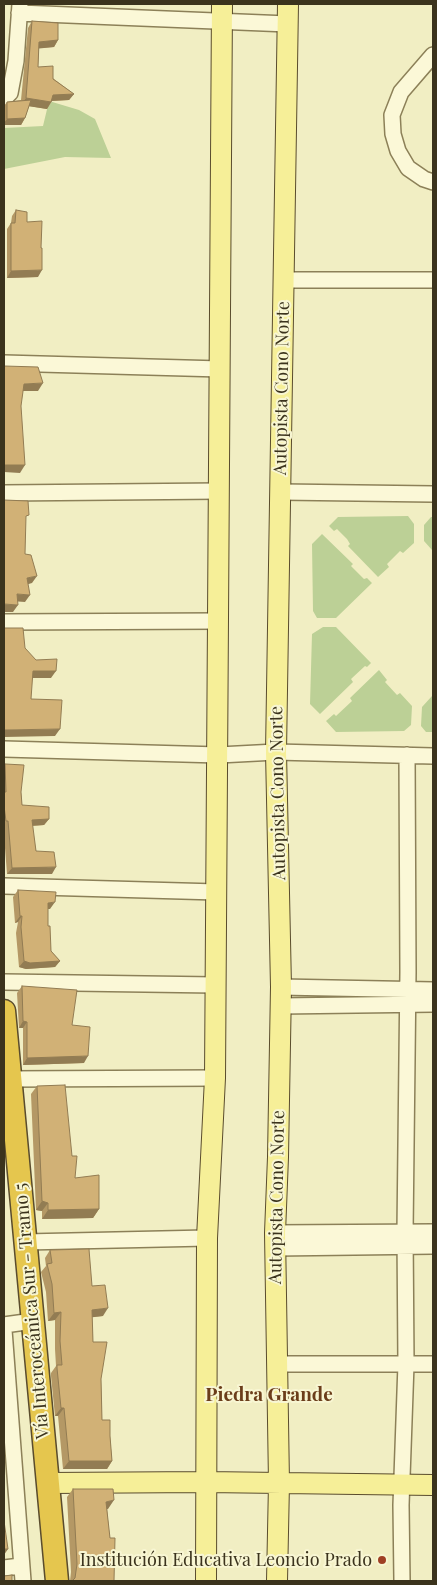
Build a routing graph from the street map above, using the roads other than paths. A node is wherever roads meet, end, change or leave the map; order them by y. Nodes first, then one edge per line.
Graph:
1 (288, 4) edge
2 (20, 9) edge
3 (222, 12) edge
4 (288, 24) junction
5 (433, 56) edge
6 (4, 98) edge
7 (433, 182) edge
8 (283, 280) junction
9 (433, 280) edge
10 (4, 362) edge
11 (221, 369) junction
12 (220, 491) junction
13 (281, 492) junction
14 (4, 493) edge
15 (433, 494) edge
16 (219, 621) junction
17 (4, 622) edge
18 (4, 749) edge
19 (276, 752) junction
20 (219, 755) junction
21 (407, 755) junction
22 (433, 756) edge
23 (4, 886) edge
24 (217, 892) junction
25 (4, 982) edge
26 (215, 985) junction
27 (433, 990) edge
28 (281, 996) junction
29 (407, 996) junction
30 (433, 1004) edge
31 (4, 1022) edge
32 (215, 1078) junction
33 (10, 1079) junction
34 (433, 1232) edge
35 (208, 1238) junction
36 (405, 1239) junction
37 (275, 1241) junction
38 (25, 1242) junction
39 (433, 1246) edge
40 (33, 1321) junction
41 (4, 1325) edge
42 (4, 1330) edge
43 (277, 1364) junction
44 (406, 1364) junction
45 (433, 1364) edge
46 (8, 1420) edge
47 (206, 1482) junction
48 (48, 1483) junction
49 (279, 1483) junction
50 (402, 1484) junction
51 (433, 1485) edge
52 (4, 1568) edge
53 (22, 1574) edge
54 (57, 1581) edge
55 (206, 1581) edge
56 (277, 1581) edge
57 (402, 1581) edge

1 - 4 main road, Autopista Cono Norte
2 - 3 street
2 - 6 street
3 - 4 street
3 - 11 main road
4 - 8 main road, Autopista Cono Norte
5 - 7 street
8 - 9 street
8 - 13 main road, Autopista Cono Norte
10 - 11 street
11 - 12 main road
12 - 14 street
12 - 16 main road
13 - 15 street
13 - 19 main road, Autopista Cono Norte
16 - 17 street
16 - 20 main road
18 - 20 street
19 - 20 street
19 - 21 street
19 - 28 main road, Autopista Cono Norte
20 - 24 main road
21 - 22 street
21 - 29 street
23 - 24 street
24 - 26 main road
25 - 26 street
26 - 32 main road
27 - 29 street
28 - 29 street
28 - 37 main road, Autopista Cono Norte
29 - 30 street
29 - 36 street
31 - 33 highway, Vía Interoceánica Sur - Tramo 5
32 - 33 street
32 - 35 main road
33 - 38 highway, Vía Interoceánica Sur - Tramo 5
34 - 36 street
35 - 38 street
35 - 47 main road
36 - 37 street
36 - 39 street
36 - 44 street
37 - 43 main road, Autopista Cono Norte
38 - 40 highway, Vía Interoceánica Sur - Tramo 5
40 - 41 street
40 - 48 highway, Vía Interoceánica Sur - Tramo 5
42 - 46 street
43 - 44 street
43 - 49 main road, Autopista Cono Norte
44 - 45 street
44 - 50 street
46 - 53 street
47 - 48 main road
47 - 49 main road
47 - 55 main road
48 - 54 highway, Vía Interoceánica Sur - Tramo 5
49 - 50 main road
49 - 56 main road, Autopista Cono Norte
50 - 51 main road
50 - 57 street
52 - 53 street

